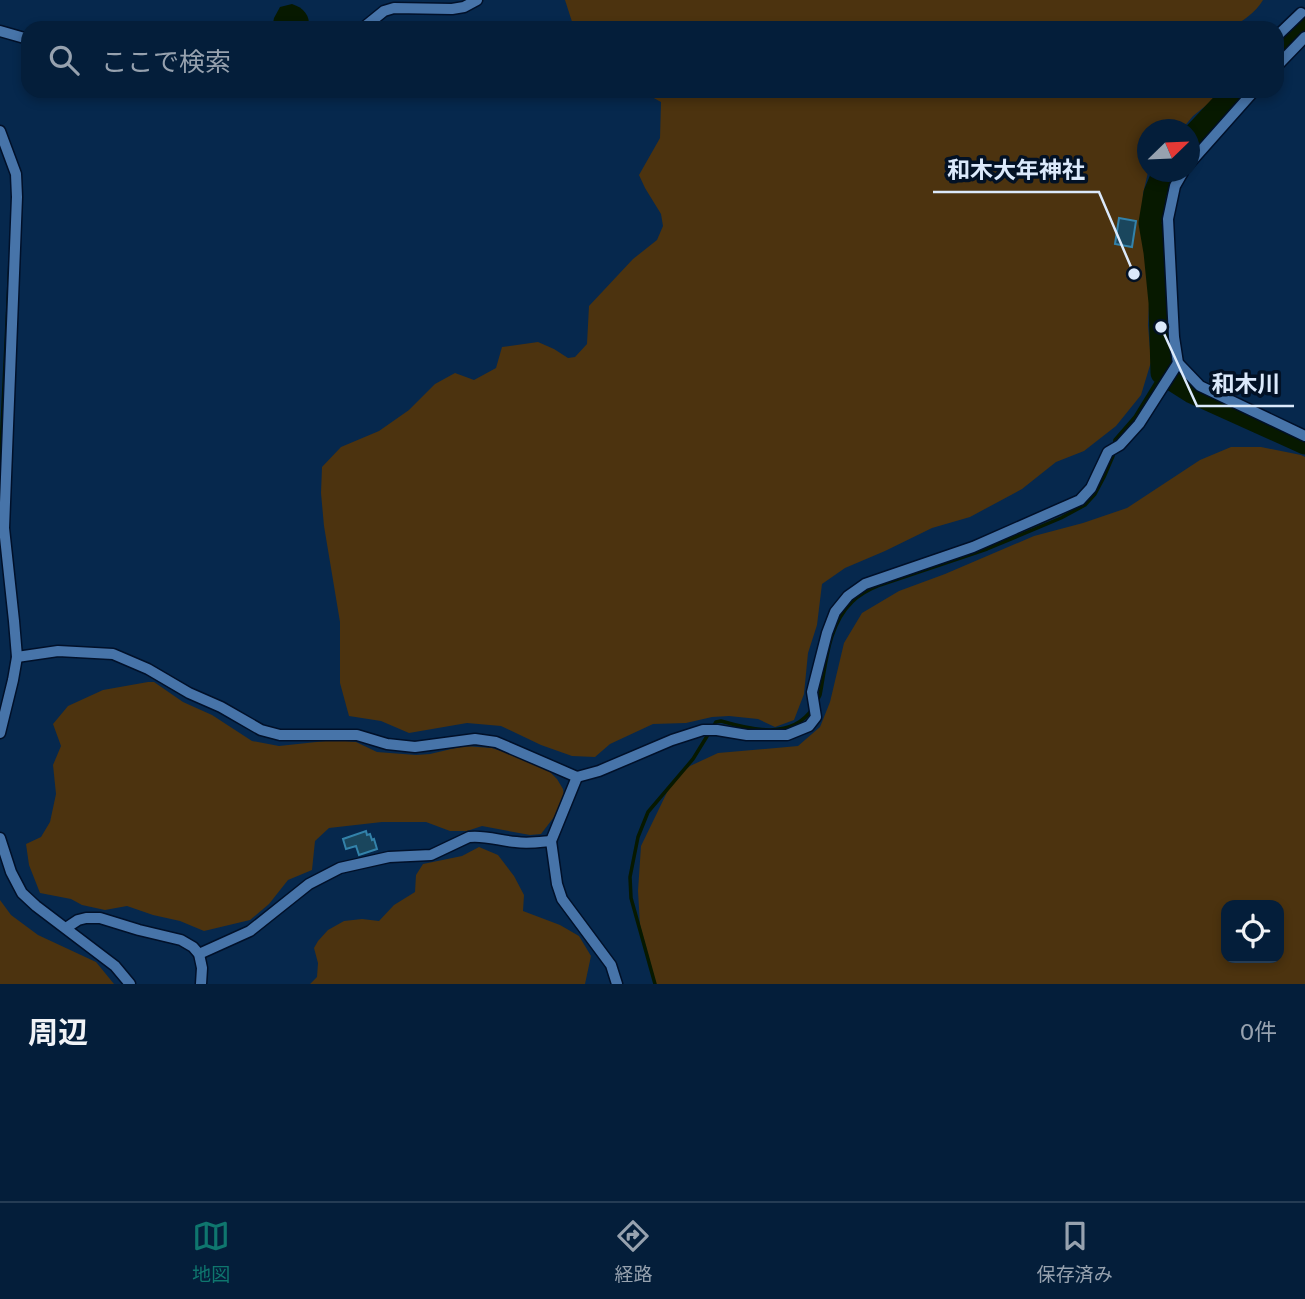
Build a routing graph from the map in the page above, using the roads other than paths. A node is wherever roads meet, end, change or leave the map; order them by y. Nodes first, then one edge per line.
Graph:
1 (477, 0) edge
2 (1301, 13) dead end
3 (372, 21) edge
4 (1284, 29) edge
5 (0, 31) edge
6 (21, 36) edge
7 (1305, 37) edge
8 (1284, 55) edge
9 (1248, 98) edge
10 (0, 131) edge
11 (1200, 151) edge
12 (1177, 182) edge
13 (1176, 366) junction
14 (1305, 436) edge
15 (16, 657) junction
16 (0, 733) edge
17 (577, 776) junction
18 (0, 838) edge
19 (551, 841) junction
20 (66, 928) junction
21 (199, 954) junction
22 (130, 984) edge
23 (201, 984) edge
24 (617, 984) edge

1 - 3 street
2 - 4 street
5 - 6 street
7 - 8 street
9 - 11 street
10 - 15 street
12 - 13 street
13 - 14 street
13 - 17 street
15 - 16 street
15 - 17 street
17 - 19 street
18 - 20 street
19 - 21 street
19 - 24 street
20 - 21 street
20 - 22 street
21 - 23 street

